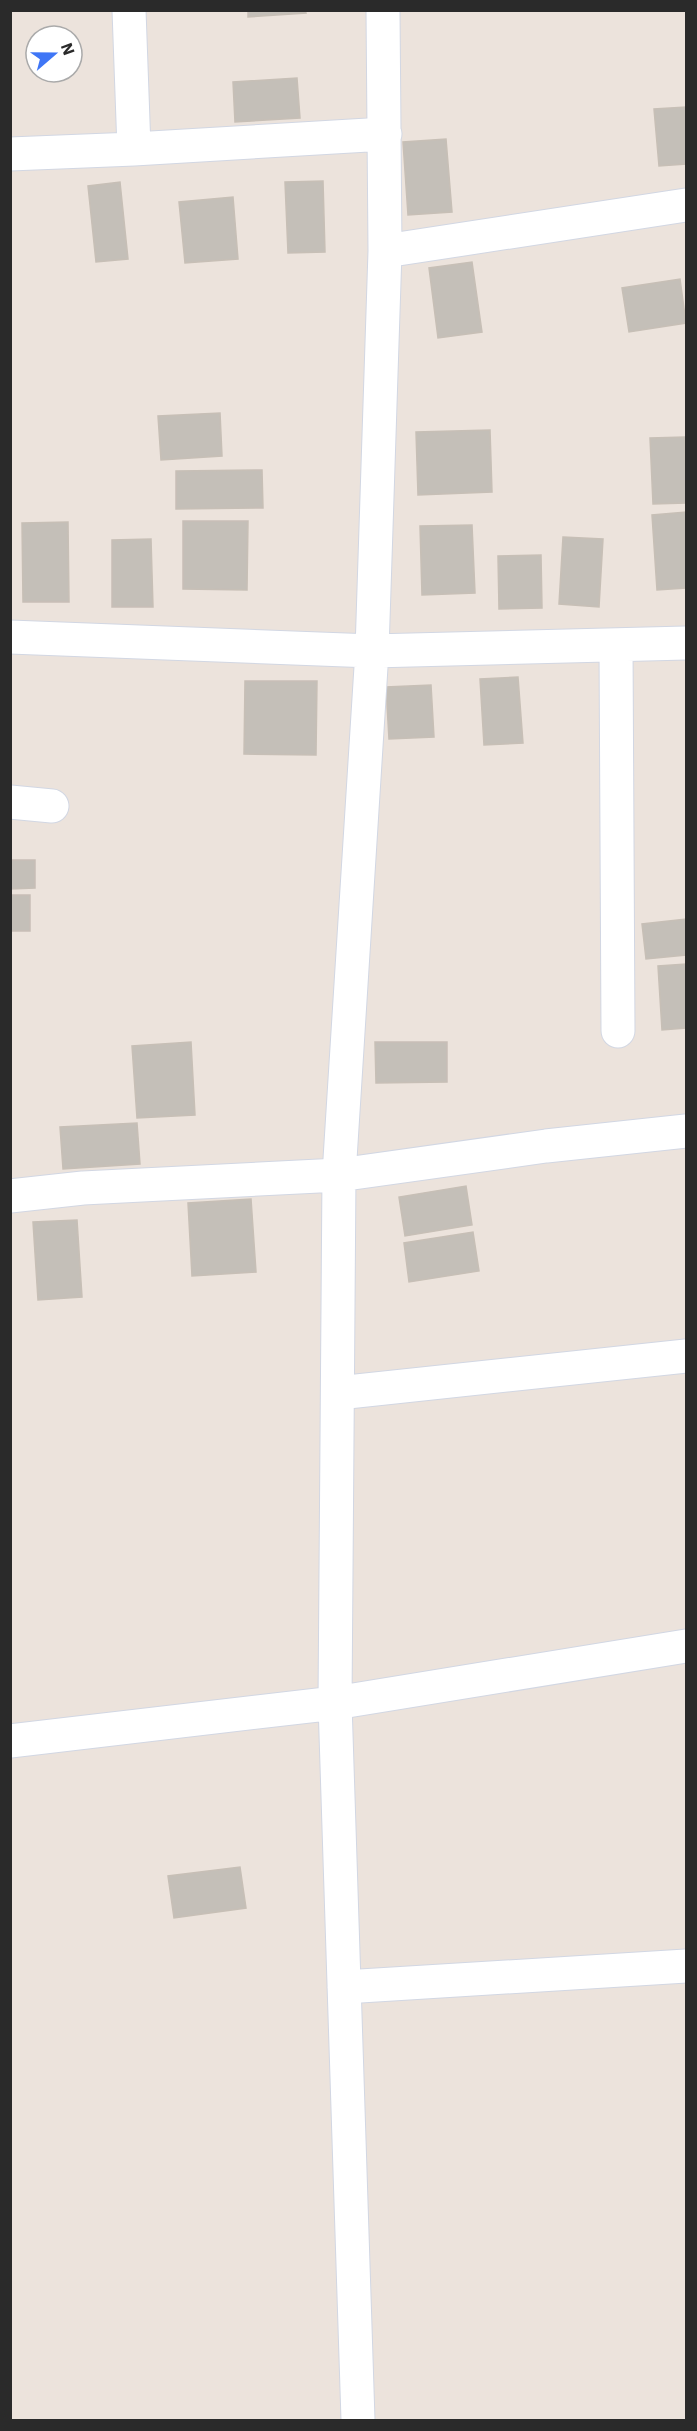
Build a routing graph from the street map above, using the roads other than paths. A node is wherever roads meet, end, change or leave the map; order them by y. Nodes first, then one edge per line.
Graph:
1 (129, 10) edge
2 (383, 10) edge
3 (385, 134) junction
4 (134, 149) junction
5 (10, 154) edge
6 (687, 206) edge
7 (386, 251) junction
8 (10, 637) edge
9 (687, 643) edge
10 (616, 645) junction
11 (372, 651) junction
12 (10, 802) edge
13 (52, 806) dead end
14 (618, 1031) dead end
15 (687, 1131) edge
16 (339, 1175) junction
17 (10, 1196) edge
18 (687, 1356) edge
19 (338, 1393) junction
20 (687, 1646) edge
21 (335, 1703) junction
22 (10, 1741) edge
23 (687, 1966) edge
24 (344, 1987) junction
25 (358, 2421) edge

1 - 4 street
2 - 3 street
3 - 4 street
3 - 7 street
4 - 5 street
6 - 7 street
7 - 11 street
8 - 11 street
9 - 10 street
10 - 11 street
10 - 14 street
11 - 16 street
12 - 13 street
15 - 16 street
16 - 17 street
16 - 19 street
18 - 19 street
19 - 21 street
20 - 21 street
21 - 22 street
21 - 24 street
23 - 24 street
24 - 25 street

